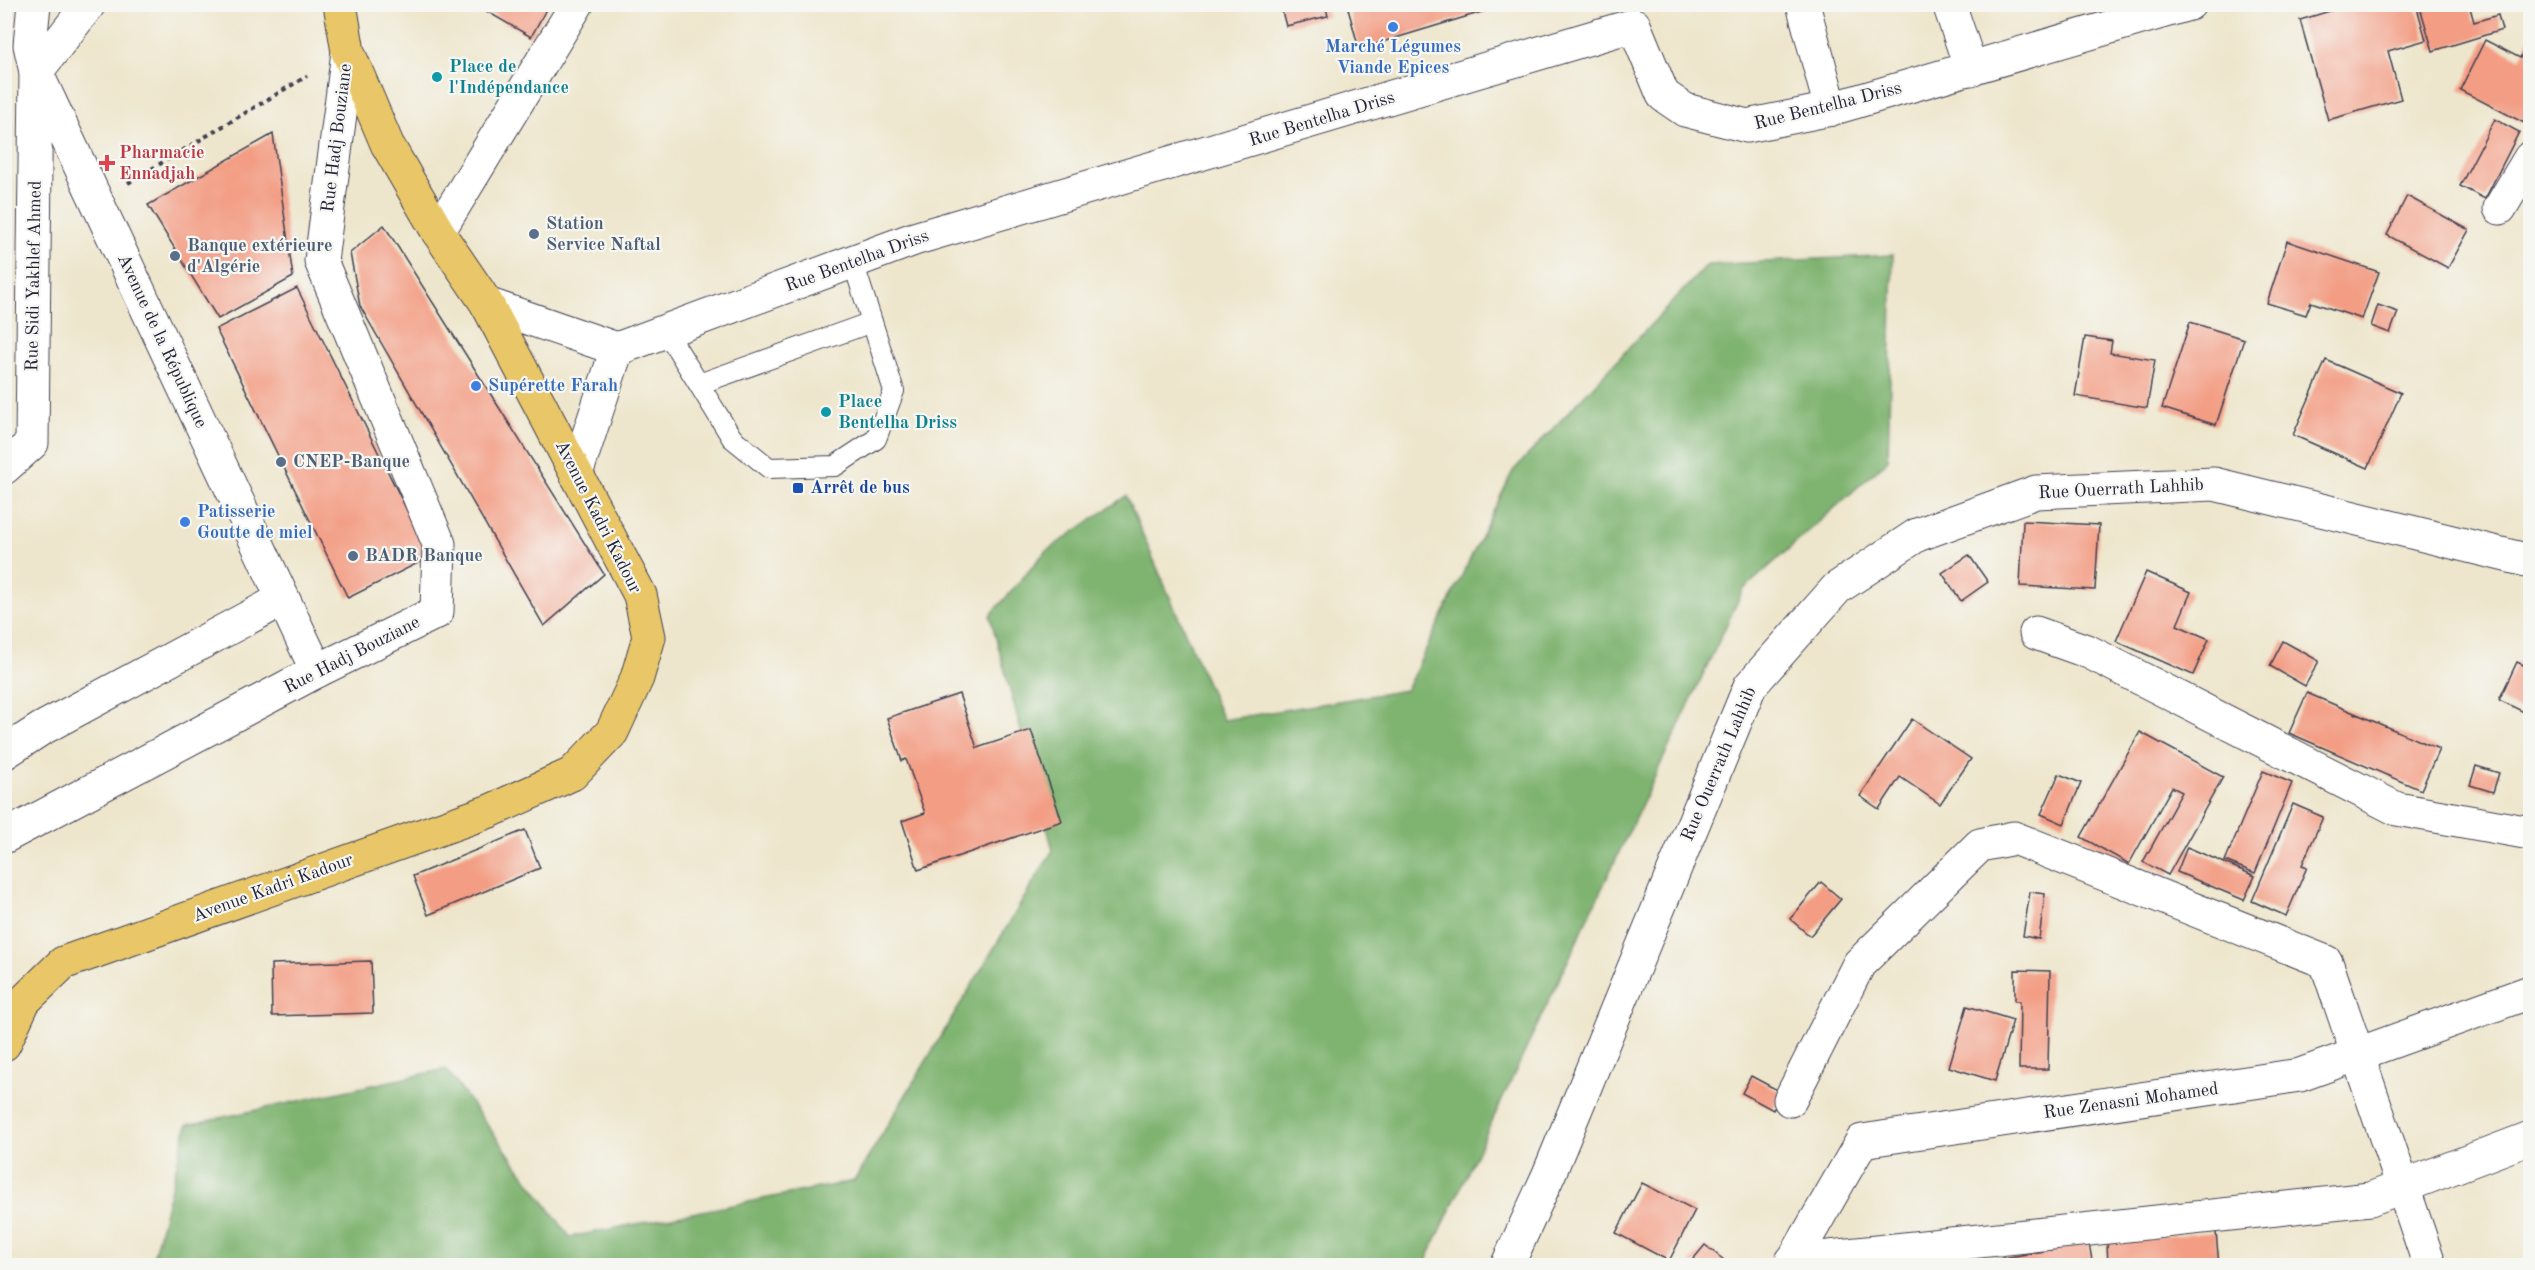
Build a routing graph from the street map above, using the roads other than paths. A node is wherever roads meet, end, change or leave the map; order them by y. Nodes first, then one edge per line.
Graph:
1 (34, 4) edge
2 (89, 4) edge
3 (340, 4) edge
4 (577, 4) edge
5 (1803, 4) edge
6 (1949, 4) edge
7 (2189, 4) edge
8 (2125, 14) edge
9 (1632, 15) edge
10 (348, 52) junction
11 (1971, 69) junction
12 (36, 72) junction
13 (1831, 109) junction
14 (2530, 158) edge
15 (2499, 208) dead end
16 (438, 232) junction
17 (853, 262) junction
18 (487, 304) junction
19 (873, 322) junction
20 (666, 331) junction
21 (616, 349) junction
22 (699, 384) junction
23 (4, 468) edge
24 (576, 474) junction
25 (2530, 561) edge
26 (283, 599) junction
27 (2036, 633) dead end
28 (317, 671) junction
29 (4, 753) edge
30 (2530, 833) edge
31 (4, 837) edge
32 (2530, 992) edge
33 (4, 1044) edge
34 (2359, 1054) junction
35 (1790, 1100) dead end
36 (2530, 1138) edge
37 (2403, 1186) junction
38 (1791, 1263) edge
39 (1507, 1266) edge
40 (2430, 1266) edge

1 - 12 street, Avenue de la République
2 - 12 street
3 - 10 main road, Avenue Kadri Kadour
4 - 16 street
5 - 13 street
6 - 11 street
7 - 8 street, Rue Bentelha Driss
8 - 11 street, Rue Bentelha Driss
9 - 13 street, Rue Bentelha Driss
9 - 17 street, Rue Bentelha Driss
10 - 16 main road, Avenue Kadri Kadour
10 - 28 street, Rue Hadj Bouziane
11 - 13 street, Rue Bentelha Driss
12 - 23 street, Rue Sidi Yakhlef Ahmed
12 - 26 street, Avenue de la République
14 - 15 street
16 - 18 main road, Avenue Kadri Kadour
17 - 19 lane
17 - 20 street, Rue Bentelha Driss
18 - 21 street
18 - 24 main road, Avenue Kadri Kadour
19 - 22 lane
19 - 22 lane
20 - 21 street, Rue Bentelha Driss
20 - 22 lane
21 - 24 street
24 - 33 main road, Avenue Kadri Kadour
25 - 39 street, Rue Ouerrath Lahhib
26 - 28 street, Avenue de la République
26 - 29 street
27 - 30 street
28 - 31 street, Rue Hadj Bouziane
32 - 34 street, Rue Zenasni Mohamed
34 - 35 street
34 - 37 street
34 - 38 street, Rue Zenasni Mohamed
36 - 37 street
37 - 38 street
37 - 40 street

